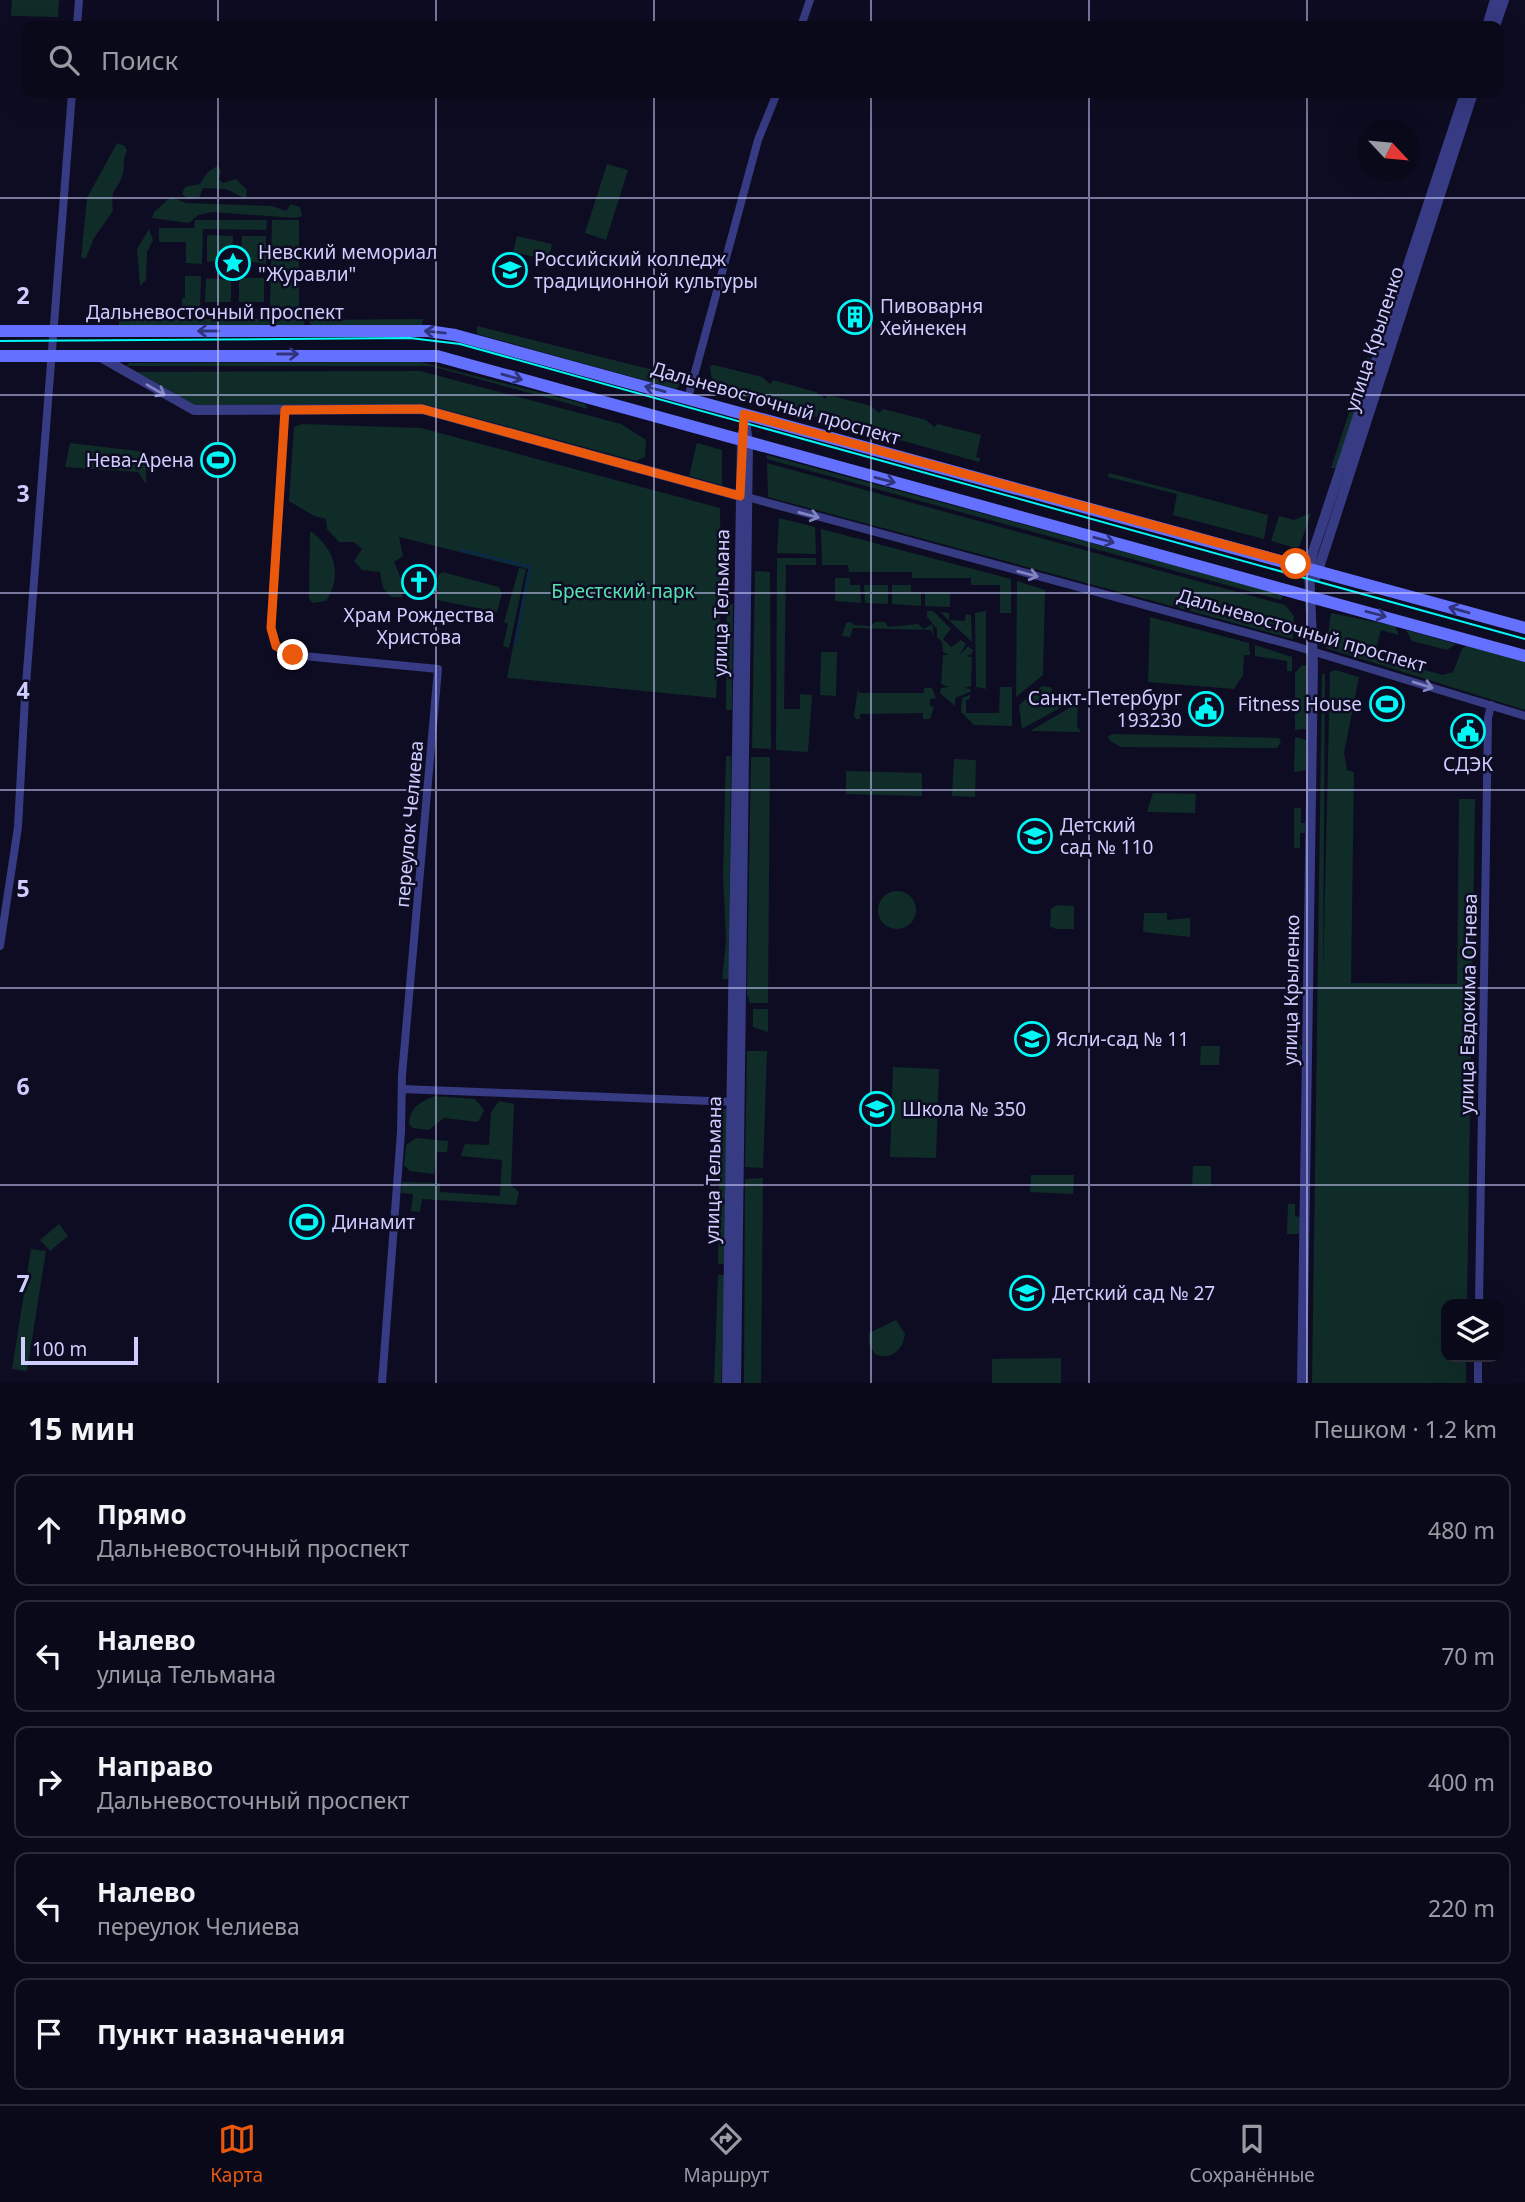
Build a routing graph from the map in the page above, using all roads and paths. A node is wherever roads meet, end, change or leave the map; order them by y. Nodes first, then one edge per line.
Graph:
1 (79, 0) edge
2 (810, 0) edge
3 (1495, 0) edge
4 (1504, 0) edge
5 (77, 21) edge
6 (803, 21) edge
7 (1489, 21) edge
8 (1497, 21) edge
9 (72, 98) edge
10 (775, 98) edge
11 (1463, 98) edge
12 (1471, 98) edge
13 (0, 331) edge
14 (54, 331) junction
15 (97, 355) junction
16 (0, 356) edge
17 (51, 356) junction
18 (688, 398) junction
19 (285, 410) junction
20 (744, 414) junction
21 (745, 441) junction
22 (744, 497) junction
23 (1314, 570) junction
24 (1310, 597) junction
25 (1525, 628) edge
26 (1311, 650) junction
27 (1525, 656) edge
28 (1491, 705) junction
29 (1525, 716) edge
30 (0, 946) edge
31 (402, 1089) junction
32 (736, 1102) junction
33 (1479, 1299) edge
34 (1478, 1362) edge
35 (382, 1383) edge
36 (727, 1383) edge
37 (736, 1383) edge
38 (1302, 1383) edge
39 (1478, 1383) edge

1 - 5 street
2 - 6 street
3 - 7 street
4 - 8 street
9 - 14 street
10 - 18 street
11 - 23 street, улица Крыленко
12 - 23 street, улица Крыленко
13 - 14 main road, Дальневосточный проспект
14 - 17 street
18 -> 14 main road, Дальневосточный проспект
15 - 17 main road, Дальневосточный проспект
15 -> 19 street, Дальневосточный проспект
15 -> 21 main road, Дальневосточный проспект
16 - 17 main road, Дальневосточный проспект
17 - 30 street
18 - 20 main road, Дальневосточный проспект
19 - 22 street, Дальневосточный проспект
19 - 31 street, переулок Челиева
20 - 21 street, улица Тельмана
20 - 23 main road, Дальневосточный проспект
21 - 22 street, улица Тельмана
21 -> 24 main road, Дальневосточный проспект
22 -> 26 street, Дальневосточный проспект
22 - 32 street, улица Тельмана
23 - 24 street, улица Крыленко
25 -> 23 main road, Дальневосточный проспект
24 - 26 street, улица Крыленко
24 -> 27 main road, Дальневосточный проспект
26 -> 28 street, Дальневосточный проспект
26 - 38 street, улица Крыленко
28 - 29 street, Дальневосточный проспект
28 - 33 street, улица Евдокима Огнева
31 - 32 street
31 - 35 street, переулок Челиева
32 - 36 street, улица Тельмана
32 - 37 street, улица Тельмана
34 - 39 street

